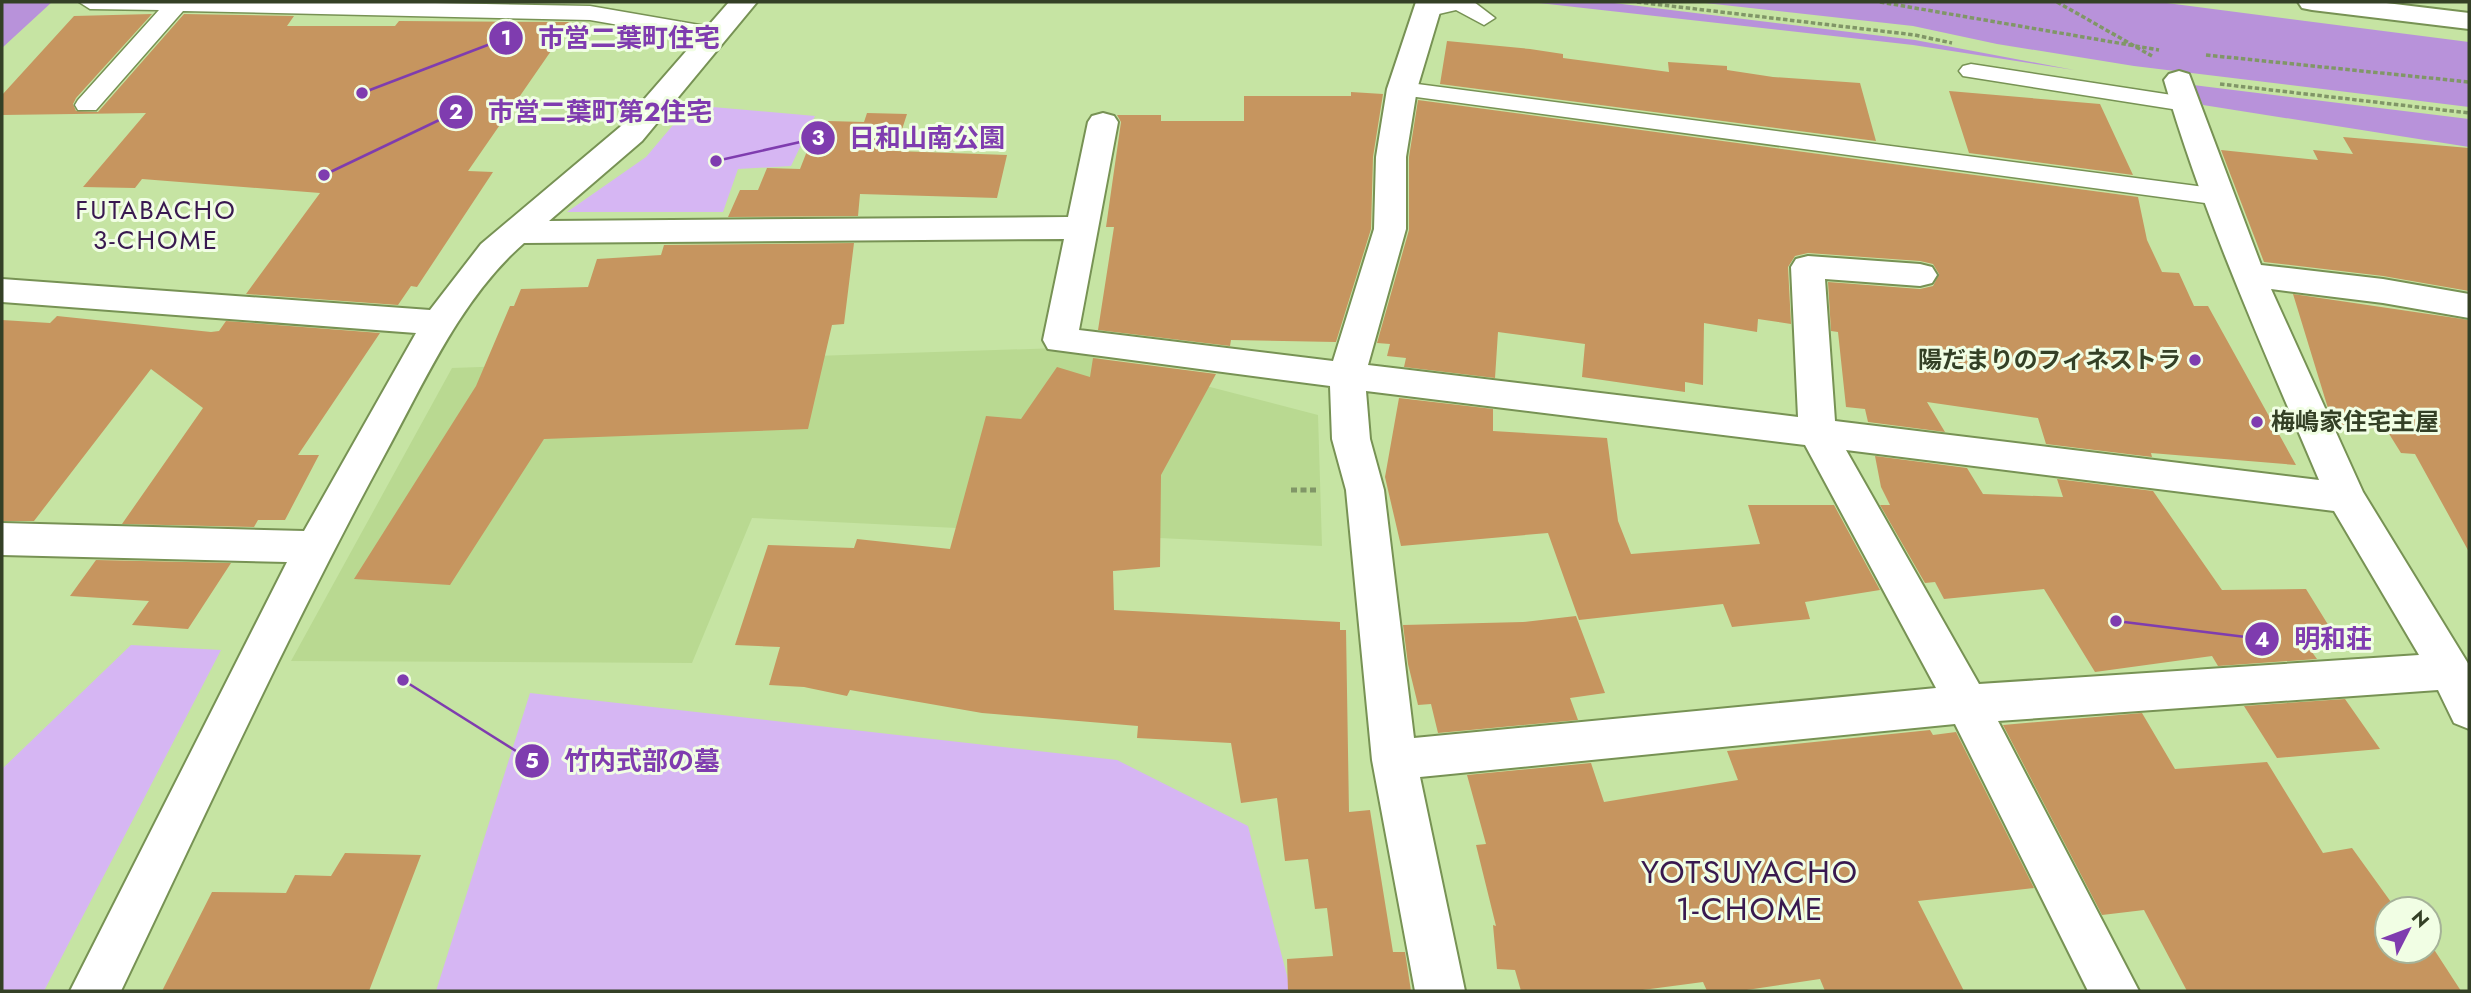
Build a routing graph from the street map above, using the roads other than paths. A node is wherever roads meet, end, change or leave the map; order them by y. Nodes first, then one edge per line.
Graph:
1 (90, 2) edge
2 (743, 2) edge
3 (2312, 2) edge
4 (177, 4) junction
5 (1430, 5) edge
6 (1484, 18) dead end
7 (2469, 21) edge
8 (717, 35) junction
9 (1971, 71) dead end
10 (2178, 78) joint
11 (1402, 89) junction
12 (87, 105) dead end
13 (1103, 122) dead end
14 (2220, 197) junction
15 (1082, 228) junction
16 (517, 232) junction
17 (1920, 275) dead end
18 (2248, 275) junction
19 (2, 290) edge
20 (2469, 306) edge
21 (439, 323) junction
22 (1347, 375) junction
23 (1817, 433) junction
24 (2346, 498) junction
25 (2, 539) edge
26 (315, 547) junction
27 (2451, 671) junction
28 (1967, 704) junction
29 (2469, 710) edge
30 (1394, 761) junction
31 (95, 991) edge
32 (1440, 991) edge
33 (2114, 991) edge

1 - 4 lane
2 - 8 street
3 - 7 street
4 - 8 lane
4 - 12 lane
5 - 6 lane
5 - 11 street
8 - 16 street
9 - 10 lane
10 - 14 street
11 - 14 lane
11 - 22 street
13 - 15 street
14 - 18 street
15 - 16 street
15 - 22 street
16 - 21 street
17 - 23 street
18 - 20 street
18 - 24 street
19 - 21 street
21 - 26 street
22 - 23 street
22 - 30 street
23 - 24 street
23 - 28 street
24 - 27 street
25 - 26 street
26 - 31 street
27 - 28 street
27 - 29 street
28 - 30 street
28 - 33 street
30 - 32 street

